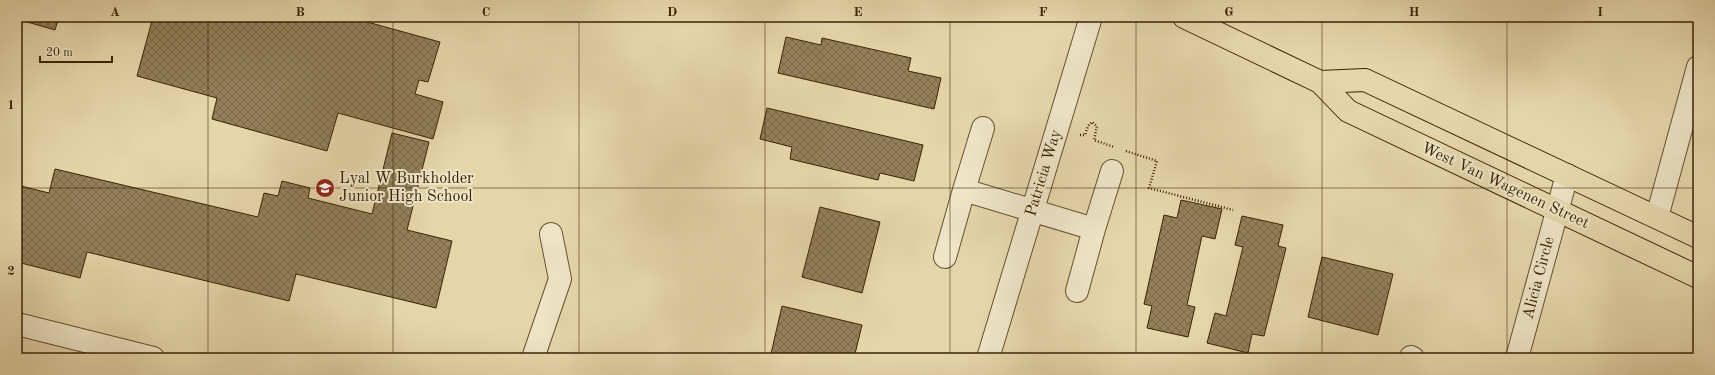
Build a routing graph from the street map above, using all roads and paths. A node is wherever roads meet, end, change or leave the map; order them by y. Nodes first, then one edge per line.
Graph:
1 (1091, 17) edge
2 (1184, 17) edge
3 (1683, 17) edge
4 (1698, 20) edge
5 (1698, 67) edge
6 (1320, 82) junction
7 (983, 128) dead end
8 (1080, 135) dead end
9 (1118, 148) dead end
10 (1125, 150) dead end
11 (1112, 171) dead end
12 (1567, 175) junction
13 (964, 190) junction
14 (1032, 210) junction
15 (1233, 210) dead end
16 (1557, 210) junction
17 (1657, 218) junction
18 (1094, 229) junction
19 (551, 234) dead end
20 (1698, 237) edge
21 (945, 257) dead end
22 (1698, 277) edge
23 (1077, 291) dead end
24 (17, 324) edge
25 (153, 358) edge
26 (533, 358) edge
27 (988, 358) edge
28 (1517, 358) edge

1 - 14 street, Patricia Way
2 - 6 main road, West Van Wagenen Street
3 - 4 path
5 - 17 street
6 - 12 main road, West Van Wagenen Street
6 - 16 main road, West Van Wagenen Street
7 - 13 street
8 - 9 path
10 - 15 path
11 - 18 street
12 - 16 street, Alicia Circle
12 - 17 main road, West Van Wagenen Street
13 - 14 street
13 - 21 street
14 - 18 street
14 - 27 street, Patricia Way
16 - 22 main road, West Van Wagenen Street
16 - 28 street, Alicia Circle
17 - 20 main road, West Van Wagenen Street
18 - 23 street
19 - 26 street
24 - 25 street

